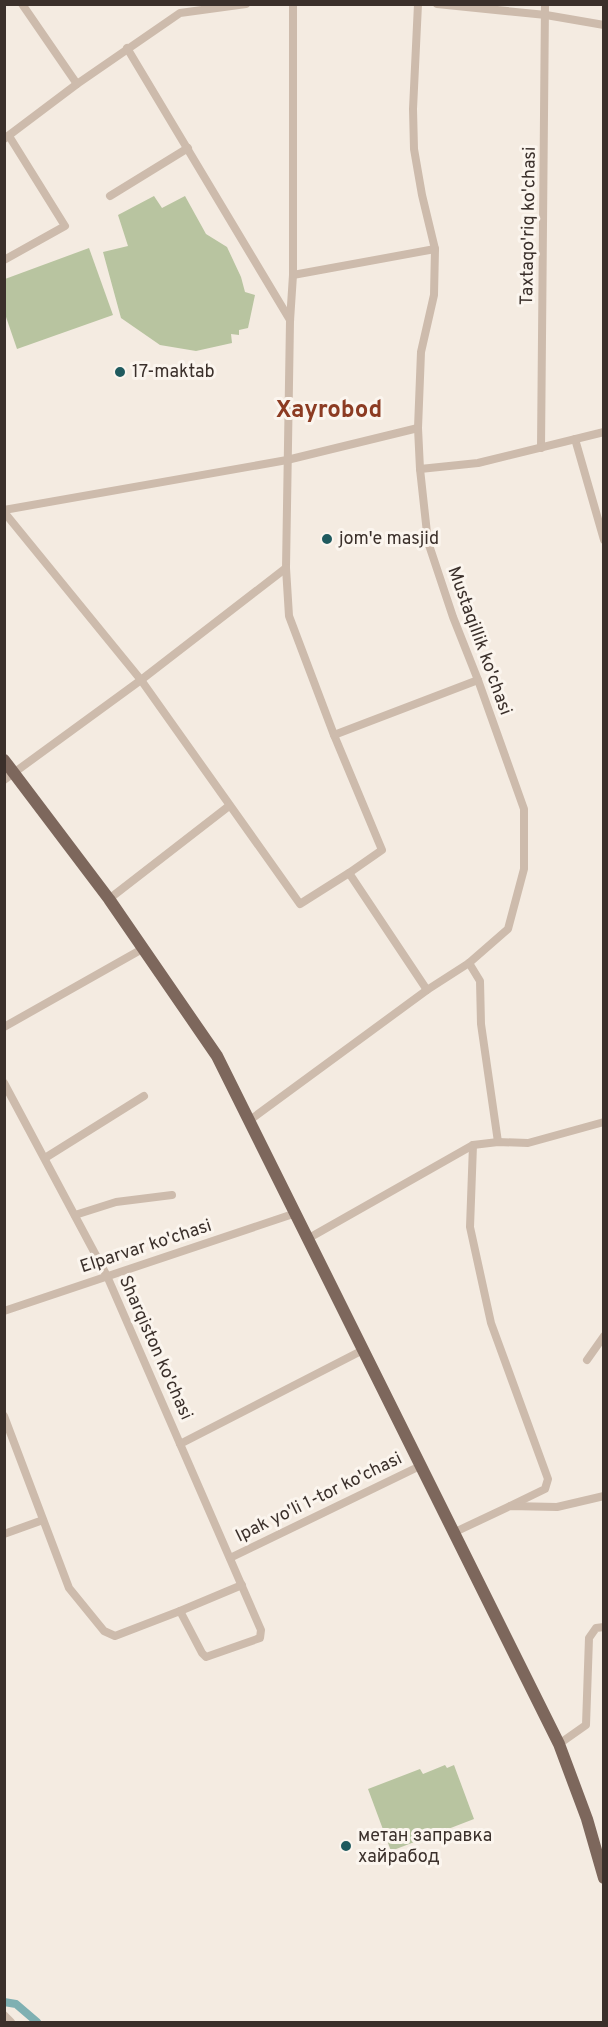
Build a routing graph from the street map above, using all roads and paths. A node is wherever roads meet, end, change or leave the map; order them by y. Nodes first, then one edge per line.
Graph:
1 (22, 4) edge
2 (246, 4) edge
3 (293, 4) edge
4 (418, 4) edge
5 (437, 4) edge
6 (545, 4) edge
7 (208, 8) edge
8 (546, 15) junction
9 (603, 25) edge
10 (127, 48) junction
11 (77, 84) junction
12 (7, 138) edge
13 (188, 148) junction
14 (110, 196) dead end
15 (435, 249) junction
16 (4, 260) edge
17 (293, 275) junction
18 (290, 321) junction
19 (418, 428) junction
20 (603, 432) edge
21 (575, 439) junction
22 (542, 447) junction
23 (287, 460) junction
24 (420, 469) junction
25 (4, 511) edge
26 (603, 540) edge
27 (286, 568) junction
28 (141, 680) junction
29 (478, 680) junction
30 (334, 735) junction
31 (4, 760) edge
32 (9, 777) edge
33 (229, 806) junction
34 (349, 873) junction
35 (109, 899) junction
36 (144, 948) junction
37 (469, 963) junction
38 (427, 990) junction
39 (4, 1027) edge
40 (4, 1083) edge
41 (144, 1096) dead end
42 (250, 1120) junction
43 (603, 1122) edge
44 (498, 1142) junction
45 (473, 1145) junction
46 (45, 1158) junction
47 (172, 1195) dead end
48 (296, 1213) junction
49 (75, 1215) junction
50 (309, 1238) junction
51 (107, 1276) junction
52 (4, 1311) edge
53 (603, 1336) edge
54 (363, 1350) junction
55 (586, 1360) dead end
56 (4, 1416) edge
57 (180, 1444) junction
58 (420, 1466) junction
59 (603, 1496) edge
60 (510, 1506) junction
61 (43, 1520) junction
62 (453, 1533) junction
63 (4, 1534) edge
64 (230, 1558) junction
65 (242, 1585) junction
66 (180, 1611) junction
67 (603, 1627) edge
68 (559, 1744) junction
69 (603, 1878) edge
70 (5, 2016) edge
71 (11, 2022) edge

1 - 11 street
2 - 7 street
3 - 17 street
4 - 15 street, Mustaqillik ko'chasi
5 - 8 street
6 - 8 street, Taxtaqo'riq ko'chasi
7 - 10 street
8 - 9 street
8 - 22 street, Taxtaqo'riq ko'chasi
10 - 11 street
10 - 13 street
11 - 12 street
12 - 16 street
13 - 14 street
13 - 18 street
15 - 17 street
15 - 19 street, Mustaqillik ko'chasi
17 - 18 street
18 - 23 street
19 - 23 street
19 - 24 street, Mustaqillik ko'chasi
20 - 21 street
21 - 22 street
21 - 26 street
22 - 24 street
23 - 25 street
23 - 27 street
24 - 29 street, Mustaqillik ko'chasi
25 - 28 street
27 - 28 street
27 - 30 street
28 - 32 street
28 - 33 street
29 - 30 street
29 - 37 street, Mustaqillik ko'chasi
30 - 34 street
31 - 32 main road
32 - 35 main road
33 - 34 street
33 - 35 street
34 - 38 street
35 - 36 main road
36 - 39 street
36 - 42 main road
37 - 38 street, Mustaqillik ko'chasi
37 - 44 street
38 - 42 street, Mustaqillik ko'chasi
40 - 46 street, Sharqiston ko'chasi
41 - 46 street
42 - 48 main road
43 - 44 street
44 - 45 street
45 - 50 street
45 - 60 street
46 - 49 street, Sharqiston ko'chasi
47 - 49 street
48 - 50 main road
48 - 51 street, Elparvar ko'chasi
49 - 51 street, Sharqiston ko'chasi
50 - 54 main road
51 - 52 street, Elparvar ko'chasi
51 - 57 street, Sharqiston ko'chasi
53 - 55 street
54 - 57 street
54 - 58 main road
56 - 61 street
57 - 64 street, Sharqiston ko'chasi
58 - 62 main road
58 - 64 street, Ipak yo'li 1-tor ko'chasi
59 - 60 street
60 - 62 street
61 - 63 street
61 - 66 street
62 - 68 main road
64 - 65 street, Sharqiston ko'chasi
65 - 66 street
65 - 66 street, Sharqiston ko'chasi
67 - 68 street
68 - 69 main road
70 - 71 street

